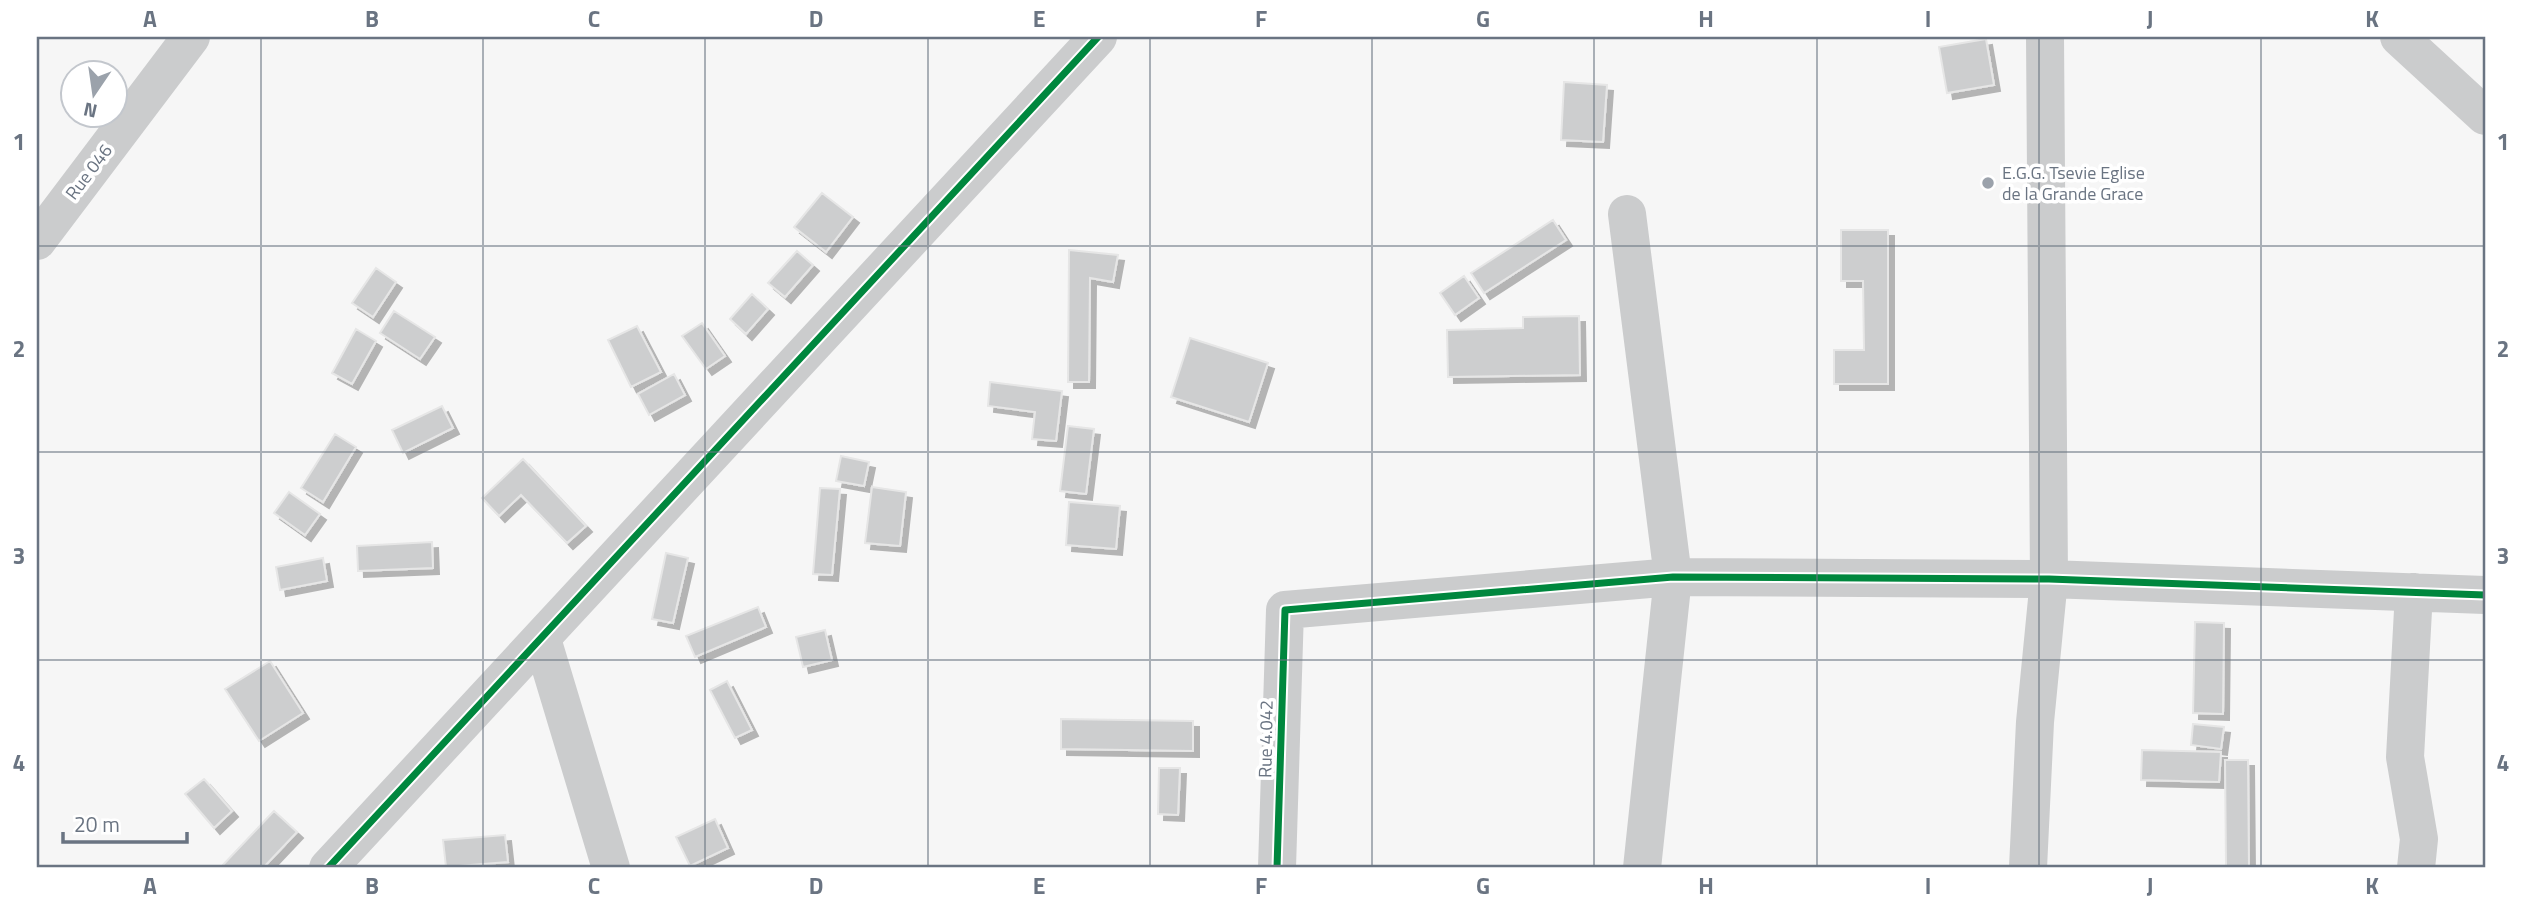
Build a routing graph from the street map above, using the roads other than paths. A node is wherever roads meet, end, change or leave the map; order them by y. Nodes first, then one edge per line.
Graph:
1 (191, 37) edge
2 (1098, 37) edge
3 (2045, 37) edge
4 (2399, 37) edge
5 (2485, 116) edge
6 (1627, 214) dead end
7 (37, 241) edge
8 (1673, 577) junction
9 (2049, 579) junction
10 (2414, 592) junction
11 (2485, 595) edge
12 (542, 639) junction
13 (328, 868) edge
14 (611, 868) edge
15 (1278, 868) edge
16 (1642, 868) edge
17 (2028, 868) edge
18 (2416, 868) edge

1 - 7 street, Rue 046
2 - 12 street
3 - 9 street
4 - 5 street
6 - 8 street
8 - 9 street
8 - 15 street, Rue 4.042
8 - 16 street
9 - 10 street
9 - 17 street
10 - 11 street
10 - 18 street
12 - 13 street
12 - 14 street

